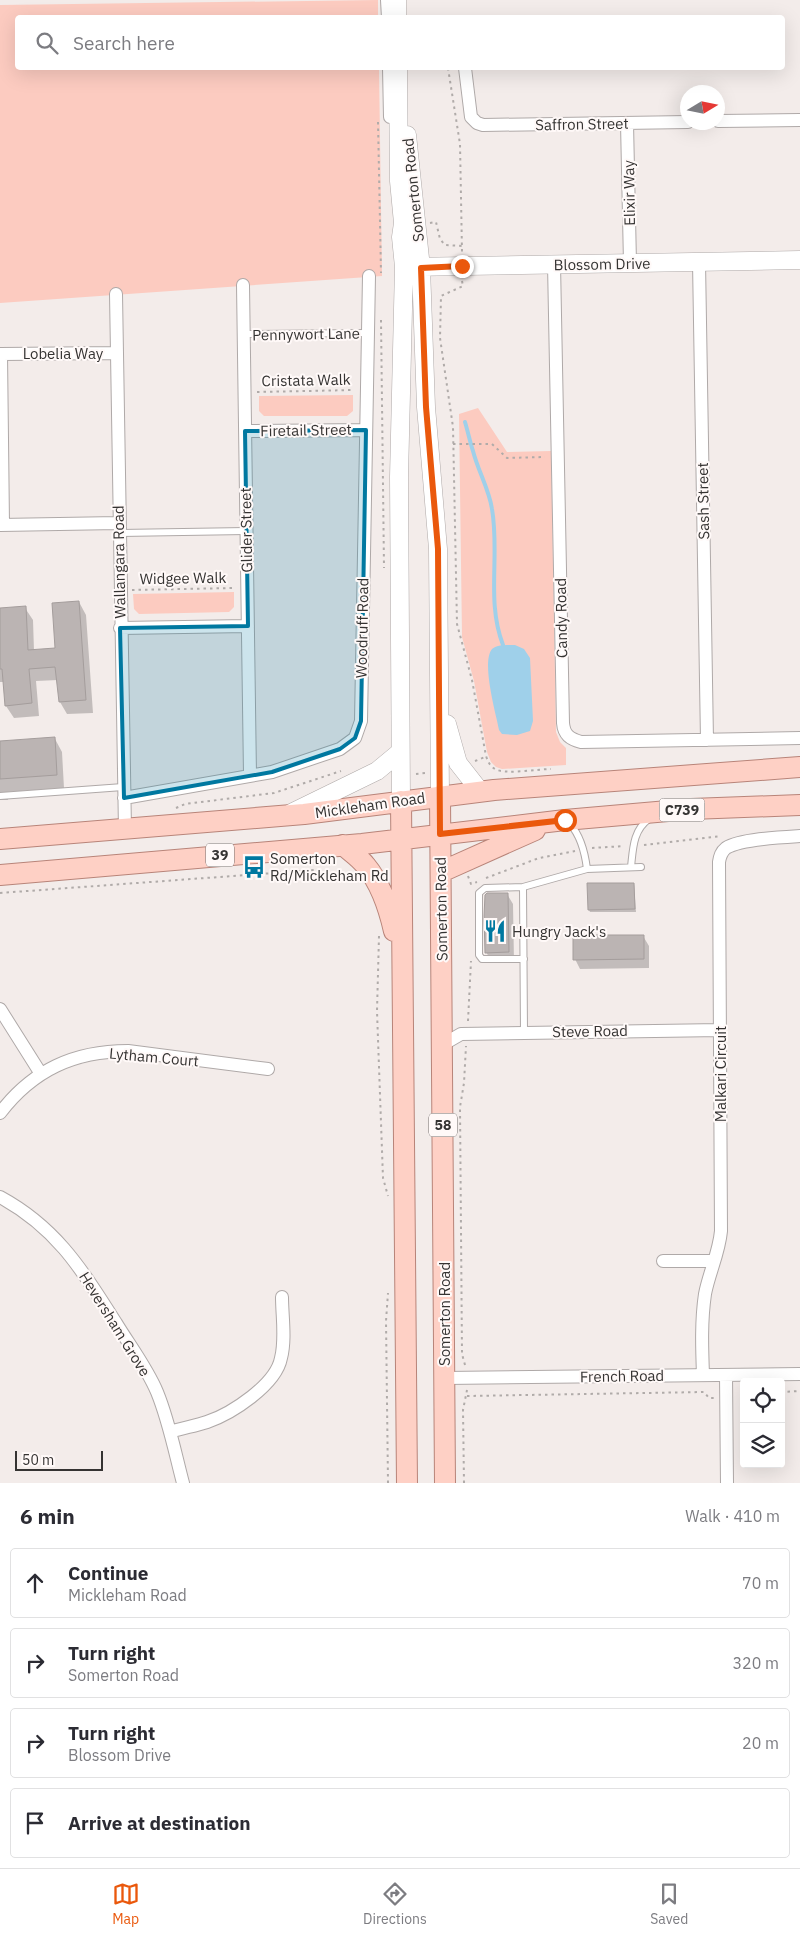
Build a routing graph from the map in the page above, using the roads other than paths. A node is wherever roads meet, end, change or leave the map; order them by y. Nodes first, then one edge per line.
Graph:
1 (387, 0) edge
2 (397, 0) edge
3 (388, 15) edge
4 (397, 15) edge
5 (389, 70) edge
6 (398, 70) edge
7 (398, 70) edge
8 (465, 70) edge
9 (800, 120) edge
10 (725, 121) edge
11 (680, 122) edge
12 (627, 123) junction
13 (399, 181) junction
14 (800, 260) edge
15 (699, 262) junction
16 (630, 263) junction
17 (554, 264) junction
18 (412, 268) junction
19 (375, 276) road end
20 (243, 285) dead end
21 (116, 294) dead end
22 (368, 333) junction
23 (244, 334) junction
24 (116, 353) junction
25 (1, 398) edge
26 (366, 430) junction
27 (245, 431) junction
28 (1, 525) edge
29 (119, 528) junction
30 (246, 531) junction
31 (248, 626) junction
32 (120, 628) junction
33 (439, 692) junction
34 (800, 738) edge
35 (707, 740) junction
36 (400, 752) junction
37 (800, 767) edge
38 (250, 775) junction
39 (124, 792) junction
40 (480, 792) junction
41 (0, 796) edge
42 (440, 796) junction
43 (400, 801) junction
44 (800, 806) edge
45 (668, 811) junction
46 (284, 816) junction
47 (565, 820) junction
48 (125, 830) junction
49 (440, 834) junction
50 (800, 836) edge
51 (0, 839) edge
52 (401, 839) junction
53 (343, 845) junction
54 (632, 867) junction
55 (641, 867) dead end
56 (587, 869) junction
57 (441, 872) junction
58 (0, 874) edge
59 (523, 887) junction
60 (524, 959) junction
61 (402, 962) junction
62 (0, 1009) edge
63 (442, 1020) junction
64 (720, 1030) junction
65 (524, 1033) junction
66 (464, 1034) junction
67 (442, 1045) junction
68 (268, 1068) dead end
69 (41, 1074) junction
70 (0, 1113) edge
71 (0, 1197) edge
72 (663, 1261) dead end
73 (713, 1261) junction
74 (282, 1297) dead end
75 (800, 1374) edge
76 (703, 1375) junction
77 (726, 1375) junction
78 (444, 1378) junction
79 (170, 1432) junction
80 (183, 1483) edge
81 (407, 1483) edge
82 (445, 1483) edge
83 (727, 1483) edge

1 - 3 street
2 - 4 main road
5 - 13 street
6 - 13 main road, Somerton Road / 58
7 - 18 main road, Somerton Road / 58
8 - 12 street, Saffron Street
9 - 10 street
11 - 12 street, Saffron Street
12 - 16 street, Elixir Way
13 - 18 main road, Somerton Road / 58
14 - 15 main road, Blossom Drive
15 - 16 main road, Blossom Drive
15 - 35 street, Sash Street
16 - 17 main road, Blossom Drive
17 - 18 main road, Blossom Drive
17 - 35 street, Candy Road
18 - 33 main road, Somerton Road / 58
18 - 36 main road, Somerton Road
19 - 22 street, Woodruff Road
20 - 23 street, Glider Street
21 - 24 street, Wallangara Road
22 - 23 lane, Pennywort Lane
22 - 26 street, Woodruff Road
23 - 27 street, Glider Street
24 - 25 street, Lobelia Way
24 - 29 street, Wallangara Road
25 - 28 street, Lobelia Way
26 - 27 street, Firetail Street
26 - 38 street, Woodruff Road
27 - 30 street, Glider Street
28 - 29 street
29 - 30 lane
29 - 32 street, Wallangara Road
30 - 31 street, Glider Street
31 - 32 street
31 - 38 street, Glider Street
32 - 39 street, Wallangara Road
33 - 40 main road
33 - 42 main road, Somerton Road / 58
34 - 35 street, Candy Road
36 - 43 main road, Somerton Road
36 - 46 main road
37 - 40 main road, Mickleham Road / C739
38 - 39 street, Woodruff Road
39 - 41 lane
39 - 48 street, Wallangara Road
40 - 42 main road, Mickleham Road / C739
42 - 43 main road, Mickleham Road / 39
42 - 49 main road, Somerton Road / 58
43 - 46 main road, Mickleham Road / 39
43 - 52 main road, Somerton Road
44 - 45 main road, C739
45 - 47 main road, C739
45 - 54 lane
46 - 48 main road, Mickleham Road / 39
47 - 49 main road, C739
47 - 56 lane
47 - 57 main road
48 - 51 main road, Mickleham Road / 39
49 - 52 main road, C739
49 - 57 main road, Somerton Road / 58
50 - 64 street, Malkari Circuit
52 - 53 main road, 39
52 - 61 main road, Somerton Road
53 - 58 main road, 39
53 - 61 main road
54 - 55 lane
54 - 56 lane
56 - 59 lane
57 - 63 main road, Somerton Road / 58
59 - 60 lane
59 - 60 lane
60 - 65 lane
61 - 81 main road, Somerton Road
62 - 69 street
63 - 66 street
63 - 67 main road, Somerton Road / 58
64 - 65 street, Steve Road
64 - 73 street, Malkari Circuit
65 - 66 street, Steve Road
66 - 67 street
67 - 78 main road, Somerton Road / 58
68 - 69 street, Lytham Court
69 - 70 street, Lytham Court
71 - 79 street, Heversham Grove
72 - 73 street
73 - 76 street, Malkari Circuit
74 - 79 street
75 - 77 street, French Road
76 - 77 street, French Road
76 - 78 street, French Road
77 - 83 street
78 - 82 main road, Somerton Road / 58
79 - 80 street, Heversham Grove

